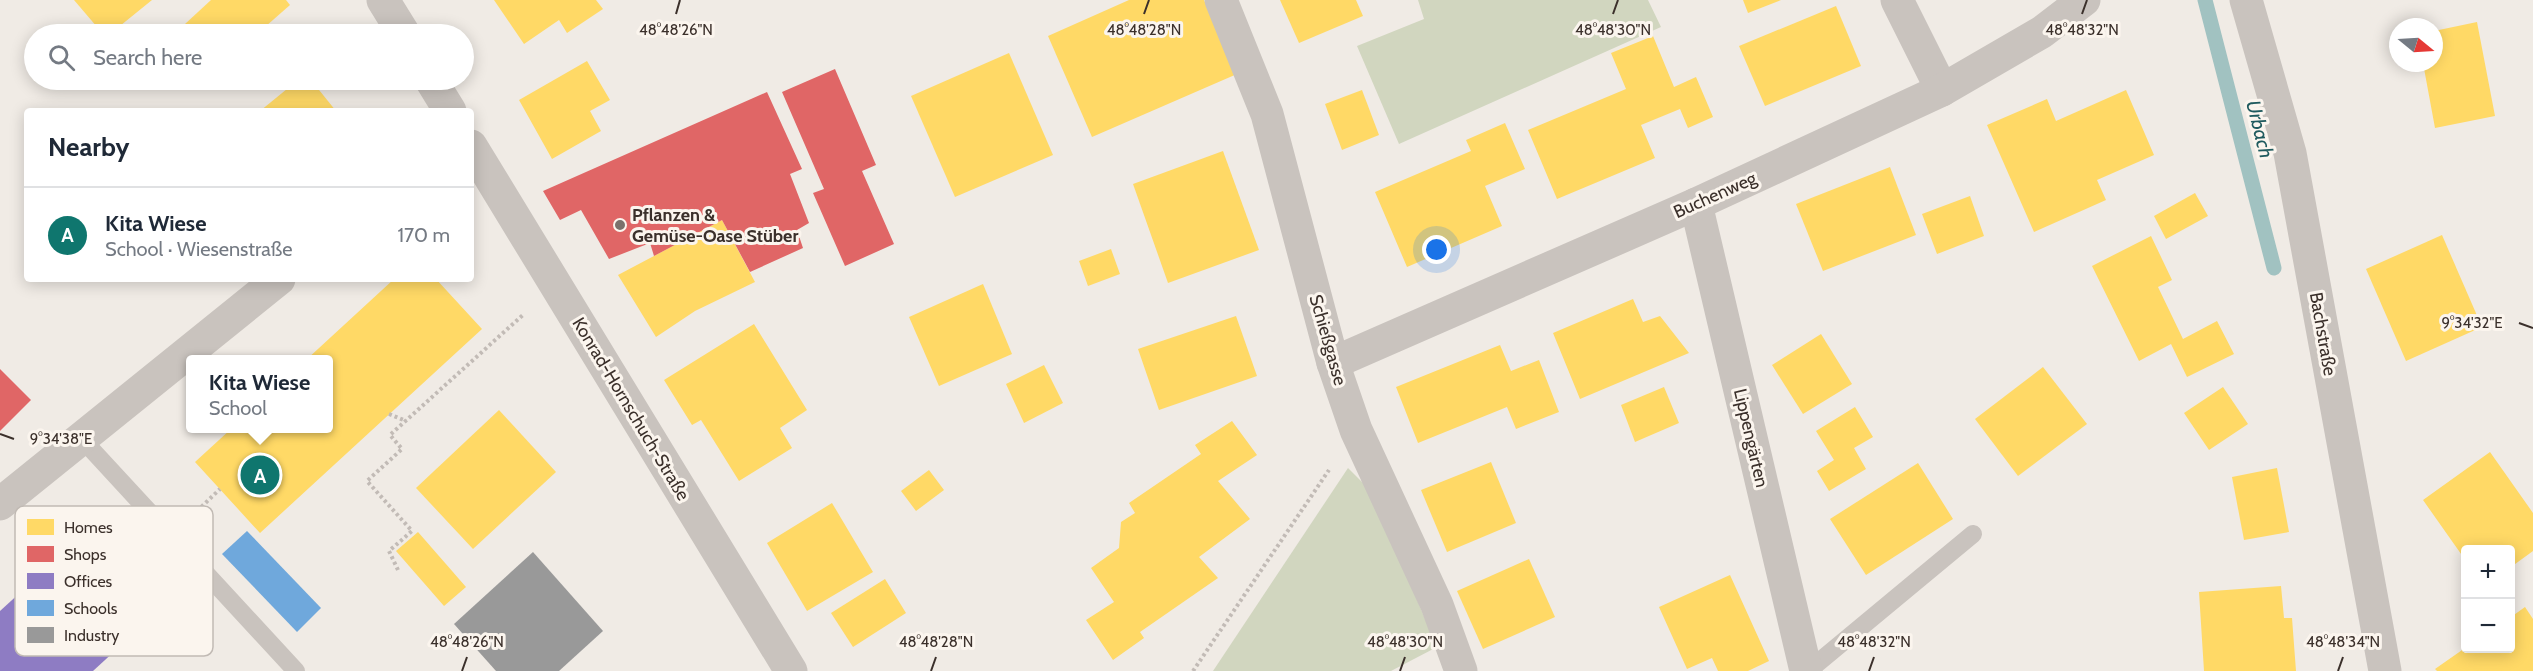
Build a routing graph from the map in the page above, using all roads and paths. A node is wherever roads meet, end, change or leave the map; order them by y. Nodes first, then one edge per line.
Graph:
1 (383, 0) edge
2 (1221, 0) edge
3 (1897, 0) edge
4 (2084, 0) edge
5 (2246, 0) edge
6 (398, 24) edge
7 (437, 90) edge
8 (1942, 90) junction
9 (448, 108) edge
10 (474, 151) edge
11 (1696, 204) junction
12 (275, 282) edge
13 (556, 286) junction
14 (1333, 363) junction
15 (389, 414) dead end
16 (406, 421) junction
17 (1356, 429) junction
18 (81, 438) junction
19 (0, 504) edge
20 (144, 506) edge
21 (1973, 534) dead end
22 (398, 570) dead end
23 (213, 581) edge
24 (296, 671) edge
25 (791, 671) edge
26 (1193, 671) edge
27 (1461, 671) edge
28 (1807, 671) edge
29 (2385, 671) edge

1 - 6 street
2 - 14 street, Schießgasse
3 - 8 street
4 - 8 street, Buchenweg
5 - 29 street, Bachstraße
7 - 9 street
8 - 11 street, Buchenweg
10 - 13 street, Konrad-Hornschuch-Straße
11 - 14 street, Buchenweg
11 - 28 street, Lippengärten
12 - 18 street
13 - 16 path
13 - 25 street, Konrad-Hornschuch-Straße
14 - 17 street, Schießgasse
15 - 16 path
16 - 22 path
17 - 26 path
17 - 27 street, Schießgasse
18 - 19 street
18 - 20 lane
21 - 28 lane
23 - 24 lane

